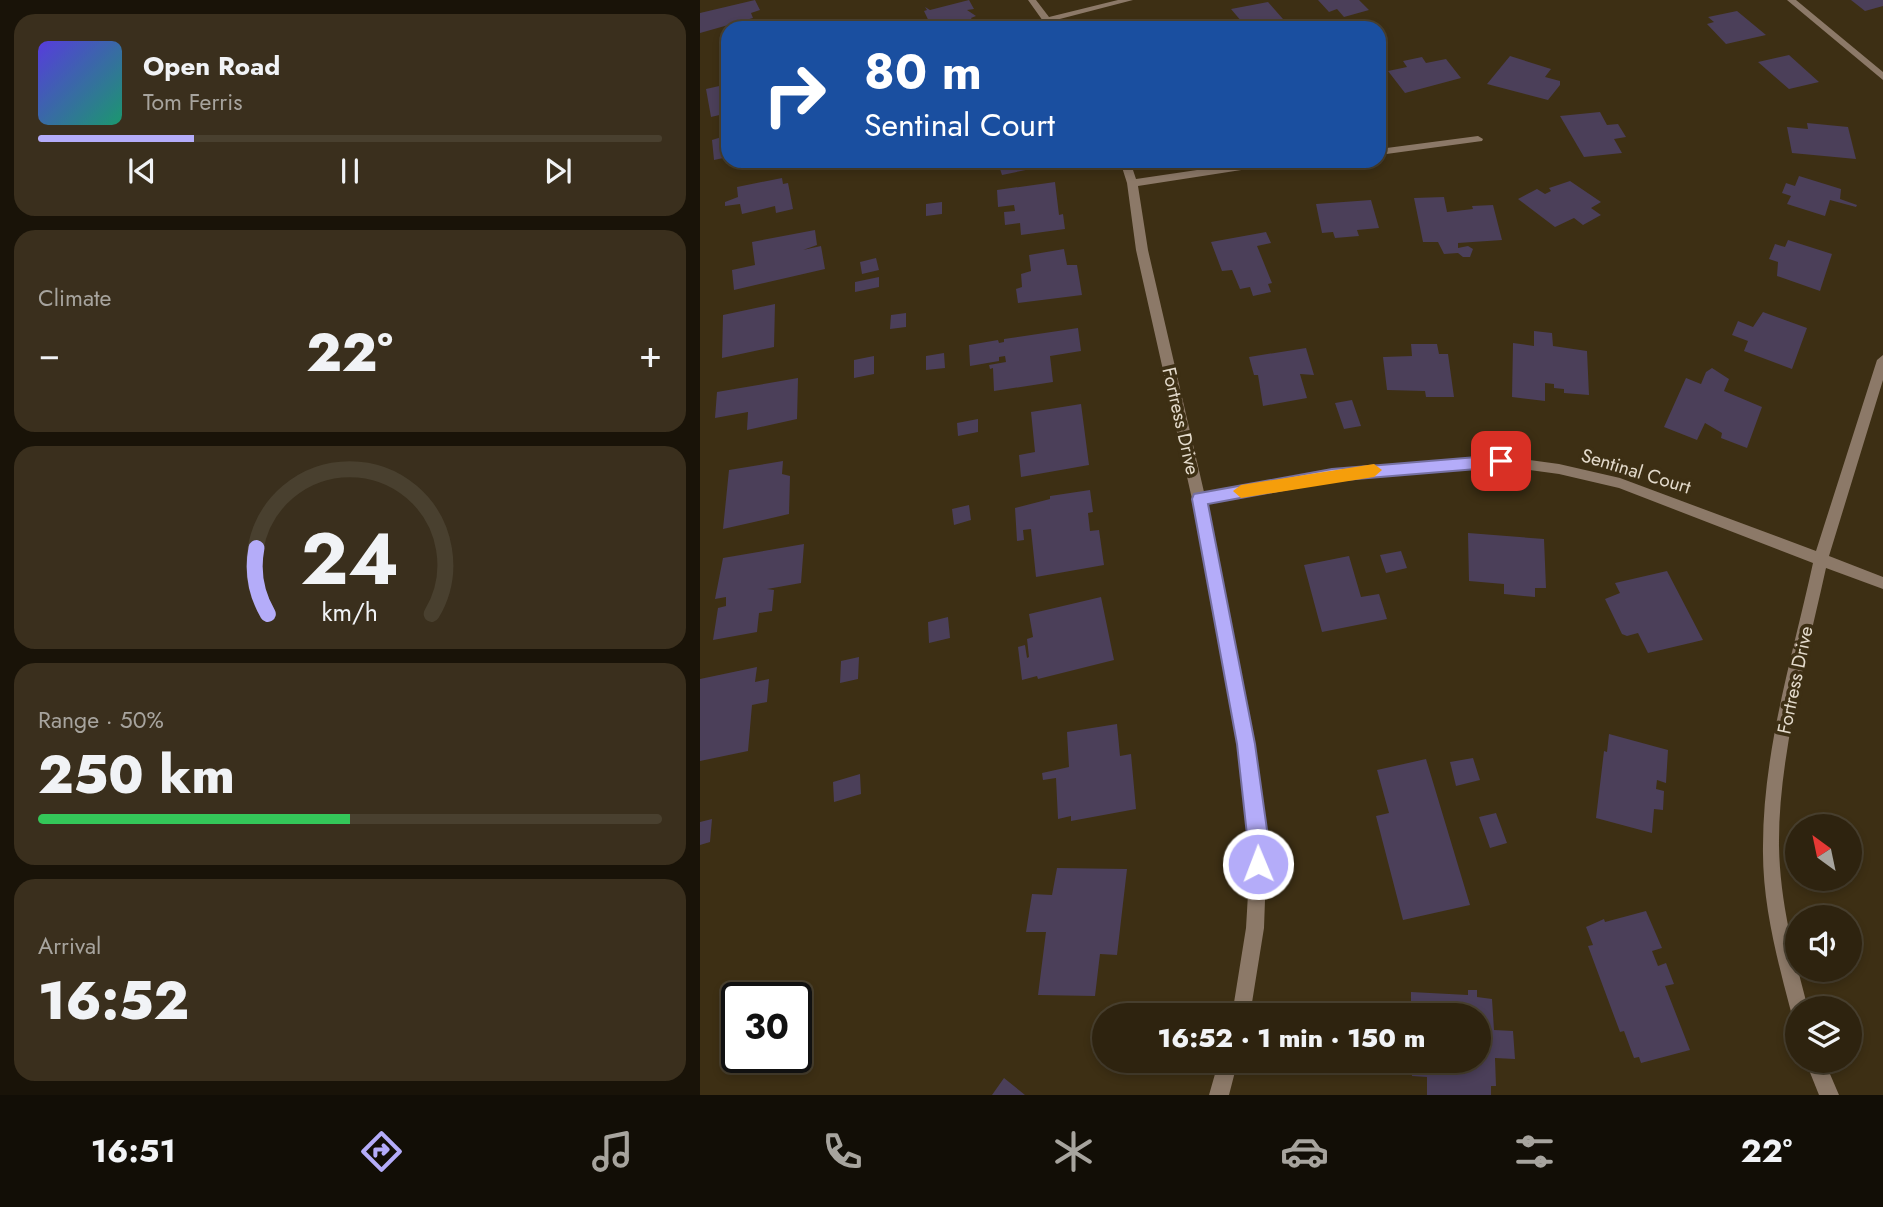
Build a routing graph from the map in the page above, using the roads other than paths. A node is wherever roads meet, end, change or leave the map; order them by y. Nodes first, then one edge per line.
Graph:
1 (1032, 0) edge
2 (1129, 0) edge
3 (1791, 0) edge
4 (1048, 21) edge
5 (1060, 21) edge
6 (1883, 77) edge
7 (1478, 139) dead end
8 (1386, 151) edge
9 (1127, 168) edge
10 (1233, 168) edge
11 (1132, 183) junction
12 (1883, 360) edge
13 (1199, 499) junction
14 (1821, 558) junction
15 (1883, 583) edge
16 (1796, 996) edge
17 (1243, 1003) edge
18 (1225, 1073) edge
19 (1820, 1073) edge
20 (1219, 1095) edge
21 (1829, 1095) edge

1 - 4 street
2 - 5 street
3 - 6 street
7 - 8 street
9 - 11 street, Fortress Drive
10 - 11 street
11 - 13 street, Fortress Drive
12 - 14 street, Fortress Drive
13 - 14 street, Sentinal Court
13 - 17 street, Fortress Drive
14 - 15 street, Sentinal Court
14 - 16 street, Fortress Drive
18 - 20 street
19 - 21 street

